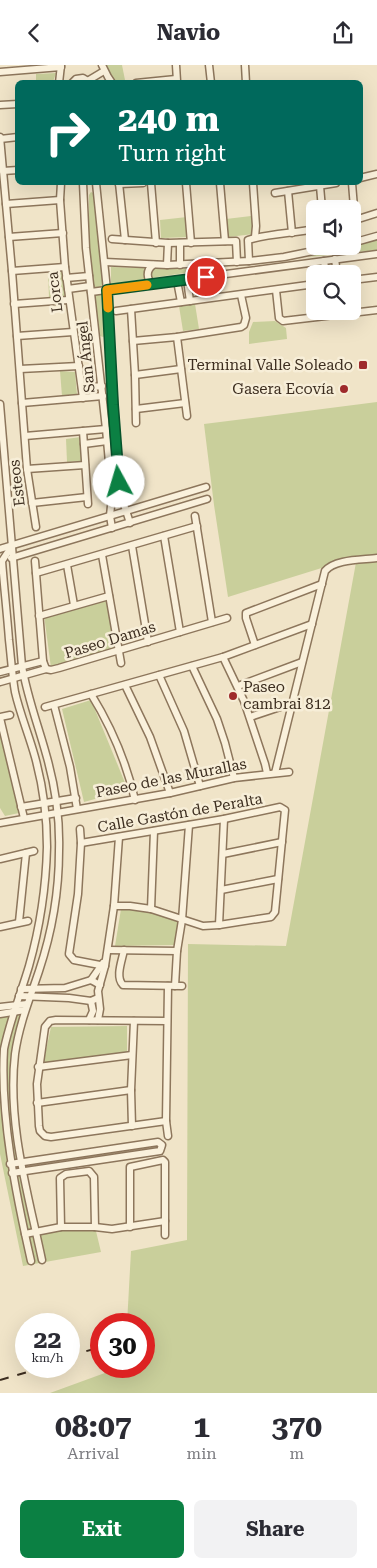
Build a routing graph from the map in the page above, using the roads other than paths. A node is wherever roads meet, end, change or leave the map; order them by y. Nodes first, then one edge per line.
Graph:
1 (176, 65) edge
2 (209, 65) edge
3 (244, 65) edge
4 (61, 66) edge
5 (103, 68) edge
6 (0, 72) edge
7 (59, 80) edge
8 (91, 80) edge
9 (110, 80) edge
10 (176, 80) edge
11 (210, 80) edge
12 (246, 80) edge
13 (15, 104) edge
14 (0, 105) edge
15 (15, 137) edge
16 (0, 138) edge
17 (15, 170) edge
18 (3, 171) junction
19 (377, 174) edge
20 (363, 177) edge
21 (61, 185) edge
22 (83, 185) edge
23 (96, 185) edge
24 (119, 185) edge
25 (152, 185) edge
26 (186, 185) edge
27 (220, 185) edge
28 (253, 185) edge
29 (320, 185) joint
30 (352, 185) edge
31 (288, 191) junction
32 (275, 193) dead end
33 (60, 200) junction
34 (321, 200) edge
35 (353, 200) edge
36 (6, 204) junction
37 (377, 213) edge
38 (361, 218) edge
39 (306, 231) edge
40 (62, 233) junction
41 (292, 233) junction
42 (377, 236) edge
43 (9, 237) junction
44 (255, 237) junction
45 (112, 239) dead end
46 (361, 240) edge
47 (126, 241) junction
48 (225, 241) junction
49 (156, 243) junction
50 (168, 243) junction
51 (180, 243) junction
52 (191, 243) junction
53 (306, 253) edge
54 (377, 254) edge
55 (335, 259) junction
56 (105, 261) junction
57 (237, 261) junction
58 (248, 261) junction
59 (324, 261) junction
60 (153, 265) junction
61 (167, 265) junction
62 (180, 265) junction
63 (325, 265) edge
64 (336, 265) edge
65 (65, 267) junction
66 (12, 271) junction
67 (89, 276) junction
68 (377, 277) edge
69 (66, 278) junction
70 (361, 279) edge
71 (187, 280) junction
72 (177, 281) junction
73 (153, 284) junction
74 (306, 285) edge
75 (68, 289) junction
76 (90, 289) junction
77 (107, 290) junction
78 (276, 290) junction
79 (241, 295) junction
80 (68, 300) junction
81 (190, 301) junction
82 (181, 302) junction
83 (14, 304) junction
84 (131, 309) junction
85 (377, 310) edge
86 (116, 311) dead end
87 (74, 332) junction
88 (17, 337) junction
89 (177, 337) junction
90 (133, 341) junction
91 (97, 343) junction
92 (109, 343) junction
93 (79, 366) junction
94 (20, 369) junction
95 (181, 369) junction
96 (135, 375) junction
97 (102, 386) junction
98 (82, 388) junction
99 (103, 396) junction
100 (83, 398) junction
101 (22, 403) junction
102 (185, 403) junction
103 (0, 404) edge
104 (136, 409) junction
105 (187, 416) dead end
106 (136, 423) dead end
107 (106, 429) junction
108 (83, 431) junction
109 (25, 436) junction
110 (107, 441) junction
111 (84, 444) junction
112 (85, 465) junction
113 (27, 469) junction
114 (118, 470) junction
115 (109, 471) junction
116 (206, 487) dead end
117 (87, 497) junction
118 (207, 499) dead end
119 (32, 503) junction
120 (88, 504) dead end
121 (127, 511) junction
122 (110, 516) junction
123 (196, 516) dead end
124 (130, 523) junction
125 (198, 526) junction
126 (36, 527) dead end
127 (112, 528) junction
128 (164, 536) junction
129 (12, 546) junction
130 (132, 546) junction
131 (0, 549) edge
132 (102, 555) junction
133 (13, 557) junction
134 (377, 558) edge
135 (1, 561) edge
136 (35, 561) dead end
137 (67, 565) junction
138 (36, 573) junction
139 (322, 584) junction
140 (109, 596) junction
141 (74, 605) junction
142 (40, 616) junction
143 (227, 618) dead end
144 (212, 622) junction
145 (312, 625) junction
146 (180, 632) junction
147 (148, 642) junction
148 (255, 645) junction
149 (118, 651) junction
150 (224, 657) junction
151 (43, 661) junction
152 (302, 662) junction
153 (121, 663) dead end
154 (22, 666) junction
155 (192, 666) junction
156 (12, 669) junction
157 (46, 669) junction
158 (0, 672) edge
159 (23, 675) junction
160 (159, 675) junction
161 (13, 679) junction
162 (0, 682) edge
163 (125, 685) junction
164 (238, 685) junction
165 (91, 694) junction
166 (292, 703) junction
167 (54, 705) junction
168 (45, 707) dead end
169 (10, 715) dead end
170 (250, 717) junction
171 (0, 718) edge
172 (289, 772) dead end
173 (267, 773) junction
174 (275, 773) junction
175 (234, 778) junction
176 (200, 786) junction
177 (170, 793) junction
178 (76, 798) junction
179 (135, 800) junction
180 (56, 801) junction
181 (44, 803) junction
182 (22, 807) junction
183 (78, 809) junction
184 (57, 812) junction
185 (46, 814) junction
186 (24, 818) junction
187 (224, 819) junction
188 (0, 822) edge
189 (189, 825) junction
190 (80, 829) dead end
191 (154, 831) junction
192 (119, 837) junction
193 (282, 842) junction
194 (81, 843) junction
195 (34, 851) dead end
196 (26, 853) junction
197 (223, 854) junction
198 (0, 859) edge
199 (278, 879) junction
200 (221, 890) junction
201 (114, 906) junction
202 (151, 909) junction
203 (182, 920) junction
204 (28, 921) dead end
205 (19, 923) junction
206 (219, 925) junction
207 (0, 927) edge
208 (108, 950) junction
209 (124, 950) junction
210 (177, 951) junction
211 (104, 964) junction
212 (92, 980) junction
213 (100, 985) junction
214 (175, 985) junction
215 (32, 989) junction
216 (20, 993) junction
217 (30, 997) junction
218 (98, 998) junction
219 (90, 1001) junction
220 (16, 1005) junction
221 (0, 1007) edge
222 (26, 1007) junction
223 (13, 1012) junction
224 (0, 1014) edge
225 (89, 1020) junction
226 (98, 1020) junction
227 (134, 1021) junction
228 (167, 1021) junction
229 (132, 1055) junction
230 (38, 1067) junction
231 (131, 1090) junction
232 (37, 1103) junction
233 (166, 1121) junction
234 (132, 1126) junction
235 (168, 1136) dead end
236 (22, 1162) junction
237 (10, 1164) junction
238 (24, 1171) junction
239 (12, 1173) junction
240 (165, 1221) junction
241 (61, 1227) junction
242 (95, 1227) junction
243 (130, 1227) junction
244 (36, 1233) junction
245 (25, 1235) junction
246 (165, 1235) dead end
247 (42, 1260) dead end
248 (31, 1261) dead end

1 - 10 street
2 - 11 street
3 - 12 street
4 - 6 street
4 - 7 street
5 - 8 street
5 - 9 street
13 - 14 street
15 - 16 street
16 - 18 street, Esteos
17 - 18 street
18 - 36 street, Esteos
19 - 20 street
21 - 33 street, Lorca
22 - 23 street
22 - 67 street, San Ángel
23 - 56 street, San Ángel
24 - 47 street
25 - 49 street
26 - 52 street
27 - 48 street
28 - 44 street
29 - 31 street
29 - 34 street
30 - 35 street
31 - 32 street
31 - 41 street
33 - 36 street
33 - 40 street, Lorca
36 - 43 street, Esteos
37 - 38 street
39 - 41 street
40 - 43 street
40 - 65 street, Lorca
41 - 44 street
42 - 46 street
43 - 66 street, Esteos
44 - 58 street
45 - 47 street
47 - 49 street
48 - 52 street
48 - 57 street
49 - 50 street
50 - 51 street
50 - 61 street
51 - 52 street
51 - 62 street
53 - 58 street
54 - 55 street
55 - 59 street
55 - 64 street
56 - 60 street
56 - 77 street, San Ángel
57 - 58 street
57 - 62 street
59 - 63 street
59 - 71 street
60 - 61 street
60 - 73 street
61 - 62 street
65 - 66 street
65 - 69 street, Lorca
66 - 83 street, Esteos
67 - 69 street
67 - 76 street, San Ángel
68 - 70 street
69 - 75 street, Lorca
71 - 72 street
71 - 81 street
72 - 73 street
72 - 82 street
73 - 77 street
74 - 78 street
75 - 76 street
75 - 80 street, Lorca
76 - 77 street
76 - 91 street, San Ángel
77 - 92 street, San Ángel
78 - 79 street
78 - 85 street
79 - 81 street
79 - 89 street
80 - 83 street
80 - 87 street, Lorca
81 - 82 street
82 - 84 street
83 - 88 street, Esteos
84 - 86 street
84 - 90 street
87 - 88 street
87 - 93 street, Lorca
88 - 94 street, Esteos
89 - 90 street
89 - 95 street
90 - 96 street
91 - 92 street
91 - 97 street, San Ángel
92 - 114 street, San Ángel
93 - 94 street
93 - 98 street, Lorca
94 - 101 street, Esteos
95 - 96 street
95 - 102 street
96 - 104 street
97 - 98 street
97 - 99 street, San Ángel
98 - 100 street, Lorca
99 - 100 street
99 - 107 street, San Ángel
100 - 101 street
101 - 109 street, Esteos
102 - 104 street
102 - 105 street
103 - 129 street
104 - 106 street
107 - 108 street
107 - 110 street, San Ángel
108 - 109 street
108 - 111 street
109 - 113 street, Esteos
110 - 111 street
110 - 115 street, San Ángel
111 - 112 street
112 - 113 street
112 - 117 street
113 - 119 street, Esteos
114 - 115 street
114 - 121 street, San Ángel
115 - 122 street, San Ángel
116 - 121 street
117 - 119 street
117 - 120 street
118 - 124 street
119 - 126 street, Esteos
121 - 122 street
121 - 124 street, San Ángel
122 - 127 street, San Ángel
122 - 129 street
123 - 125 street
124 - 127 street
125 - 128 street
125 - 144 street
127 - 133 street
128 - 130 street
128 - 146 street
129 - 131 street
129 - 133 street
129 - 135 street
130 - 132 street
130 - 147 street
132 - 137 street
132 - 140 street
133 - 135 street
133 - 154 street
134 - 139 street
135 - 156 street
136 - 138 street
137 - 138 street
137 - 141 street
138 - 142 street
139 - 145 street
139 - 148 street
140 - 141 street
140 - 149 street
141 - 142 street
142 - 151 street
143 - 144 street, Paseo Damas
144 - 146 street, Paseo Damas
145 - 148 street
145 - 152 street
146 - 147 street, Paseo Damas
147 - 149 street, Paseo Damas
148 - 150 street
149 - 153 street
149 - 157 street, Paseo Damas
150 - 155 street
150 - 164 street
151 - 154 street
151 - 157 street
152 - 164 street
152 - 166 street
154 - 156 street
154 - 159 street
155 - 160 street
155 - 175 street
156 - 158 street
156 - 161 street
157 - 159 street, Paseo Damas
159 - 161 street, Paseo Damas
159 - 180 street
160 - 163 street
160 - 176 street
161 - 162 street, Paseo Damas
161 - 181 street
163 - 165 street
163 - 177 street
164 - 170 street
165 - 167 street
165 - 179 street
166 - 170 street
166 - 174 street
167 - 168 street
167 - 178 street
169 - 171 street
170 - 173 street
171 - 182 street
172 - 174 street, Paseo de las Murallas
173 - 174 street, Paseo de las Murallas
173 - 175 street, Paseo de las Murallas
175 - 176 street, Paseo de las Murallas
176 - 177 street, Paseo de las Murallas
177 - 179 street, Paseo de las Murallas
178 - 180 street, Paseo de las Murallas
178 - 183 street
179 - 183 street, Paseo de las Murallas
180 - 181 street, Paseo de las Murallas
180 - 184 street
181 - 182 street, Paseo de las Murallas
181 - 185 street
182 - 186 street
183 - 184 street, Paseo de las Murallas
184 - 185 street, Paseo de las Murallas
184 - 215 street
185 - 186 street, Paseo de las Murallas
185 - 216 street
186 - 188 street, Paseo de las Murallas
187 - 189 street, Calle Gastón de Peralta
187 - 193 street, Calle Gastón de Peralta
187 - 197 street
189 - 191 street, Calle Gastón de Peralta
189 - 203 street
190 - 194 street
191 - 192 street, Calle Gastón de Peralta
191 - 202 street
192 - 194 street, Calle Gastón de Peralta
192 - 201 street
193 - 197 street
193 - 199 street
194 - 211 street
195 - 196 street
196 - 198 street
196 - 205 street
197 - 200 street
199 - 200 street
199 - 206 street
200 - 206 street
201 - 202 street
201 - 208 street
202 - 203 street
203 - 206 street
203 - 210 street
204 - 205 street
205 - 207 street
208 - 209 street
208 - 211 street
209 - 210 street
209 - 214 street
210 - 214 street
211 - 212 street
211 - 213 street
212 - 213 street
212 - 215 street
213 - 218 street
214 - 228 street
215 - 216 street
215 - 217 street
216 - 217 street
216 - 220 street
217 - 219 street
217 - 222 street
218 - 219 street
218 - 226 street
219 - 225 street
220 - 221 street
220 - 222 street
220 - 223 street
222 - 223 street
222 - 236 street
223 - 224 street
223 - 237 street
225 - 226 street
225 - 230 street
226 - 227 street
227 - 228 street
227 - 229 street
228 - 233 street
229 - 230 street
229 - 231 street
230 - 232 street
231 - 232 street
231 - 234 street
232 - 234 street
233 - 234 street
233 - 235 street
236 - 237 street
236 - 238 street
236 - 238 street
237 - 239 street
238 - 239 street
238 - 244 street
239 - 245 street
240 - 243 street
240 - 243 street
240 - 246 street
241 - 242 street
241 - 242 street
241 - 244 street
242 - 243 street
244 - 245 street
244 - 247 street
245 - 248 street

